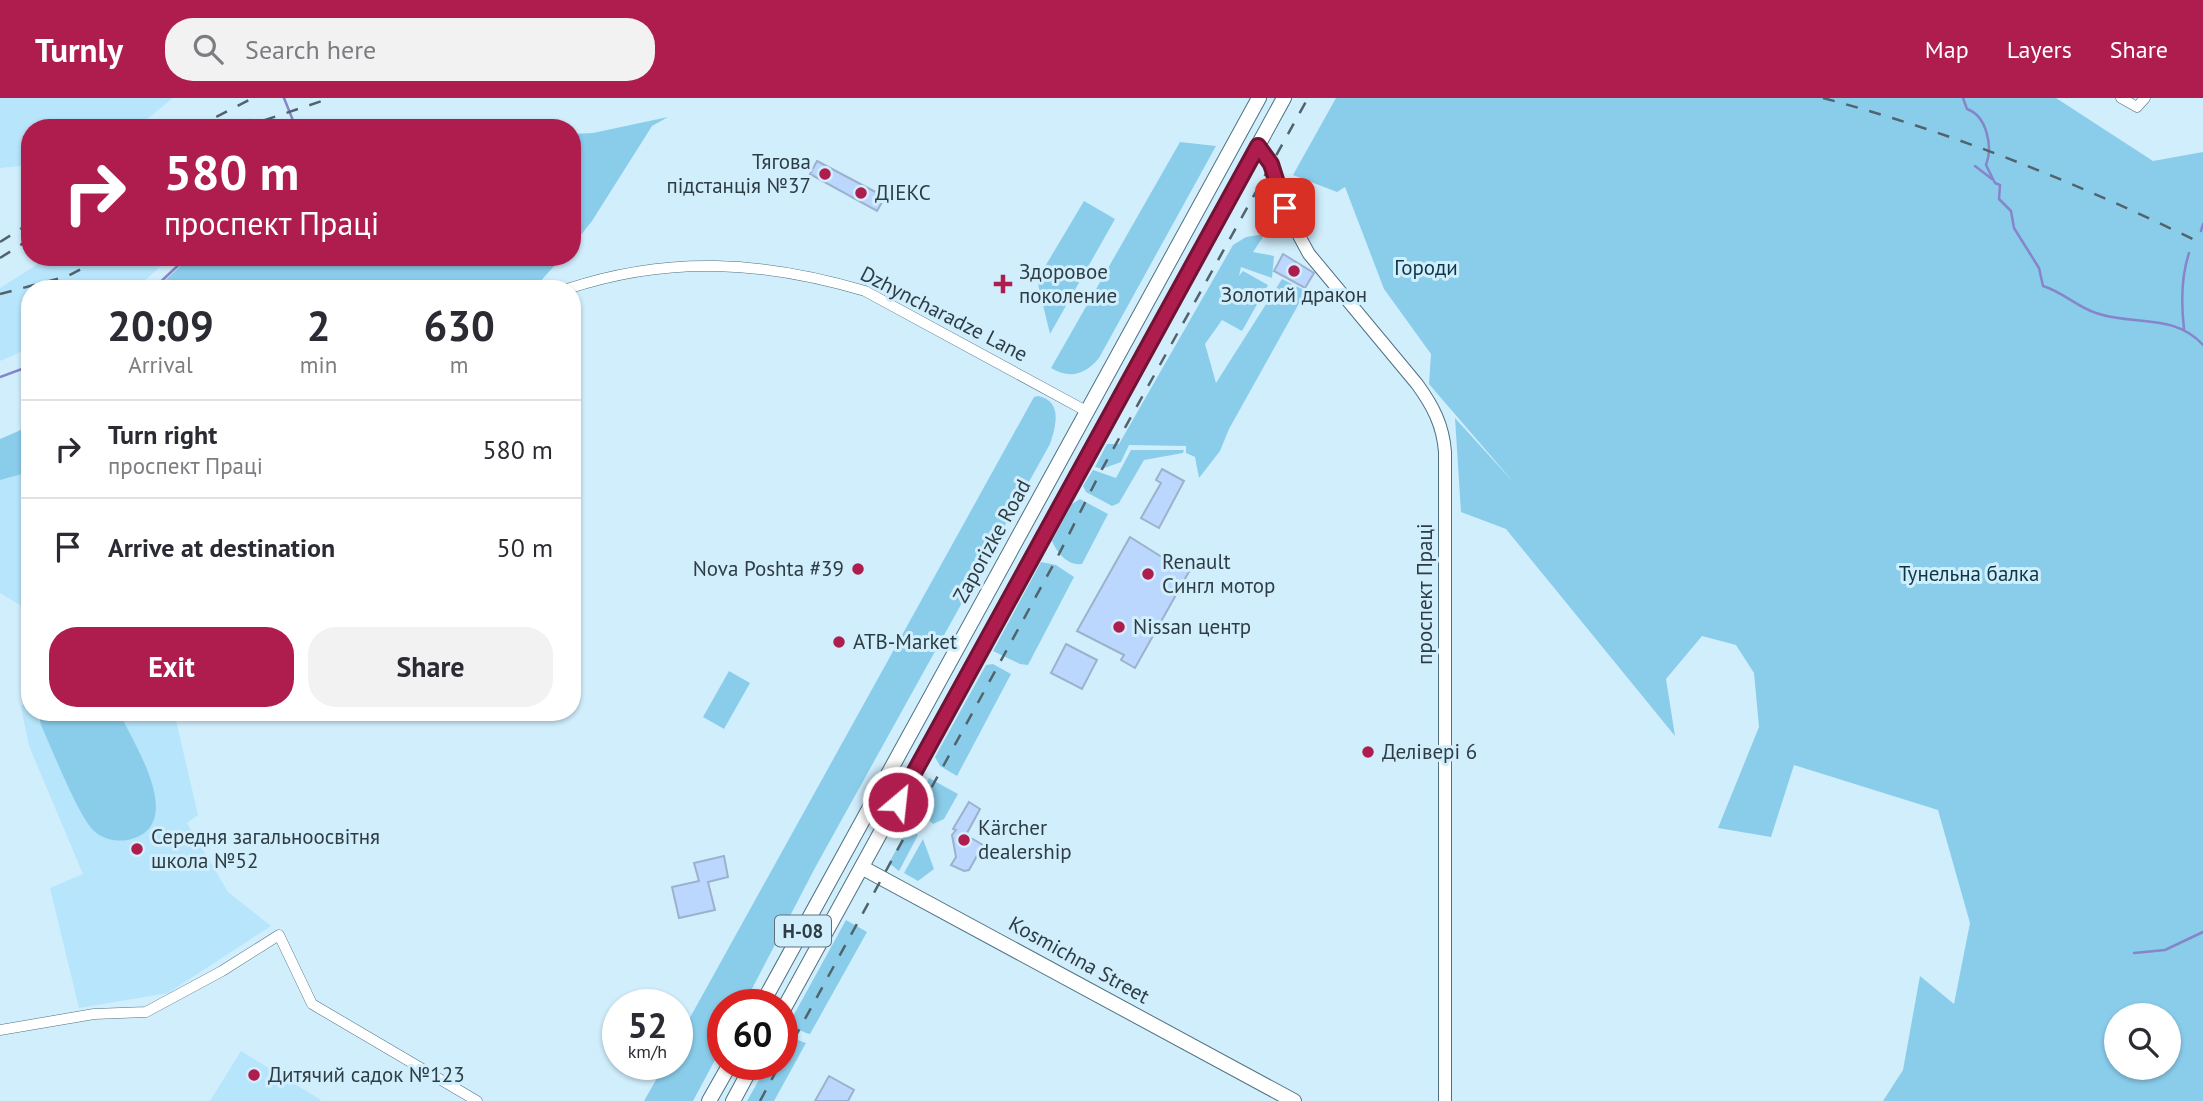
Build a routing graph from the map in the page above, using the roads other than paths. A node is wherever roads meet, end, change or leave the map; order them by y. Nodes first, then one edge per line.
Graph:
1 (1259, 98) edge
2 (1284, 98) edge
3 (2121, 98) edge
4 (2145, 98) edge
5 (1238, 136) junction
6 (1258, 146) junction
7 (581, 285) edge
8 (1088, 412) junction
9 (1107, 422) junction
10 (843, 858) junction
11 (863, 868) junction
12 (770, 989) edge
13 (795, 989) edge
14 (0, 1030) edge
15 (721, 1080) edge
16 (744, 1080) edge
17 (477, 1101) edge
18 (709, 1101) edge
19 (733, 1101) edge
20 (1294, 1101) edge
21 (1445, 1101) edge

1 - 5 main road, Zaporizke Road / Н-08
2 - 6 main road, Zaporizke Road / Н-08
3 - 4 street
5 - 6 main road
5 - 8 main road, Zaporizke Road / Н-08
6 - 9 main road, Zaporizke Road / Н-08
6 - 21 street, проспект Праці
7 - 8 street, Dzhyncharadze Lane
8 - 9 main road
8 - 10 main road, Zaporizke Road / Н-08
9 - 11 main road, Zaporizke Road / Н-08
10 - 11 main road, Kosmichna Street
10 - 12 main road, Zaporizke Road / Н-08
11 - 13 main road, Zaporizke Road / Н-08
11 - 20 main road, Kosmichna Street
14 - 17 street
15 - 18 main road
16 - 19 main road

